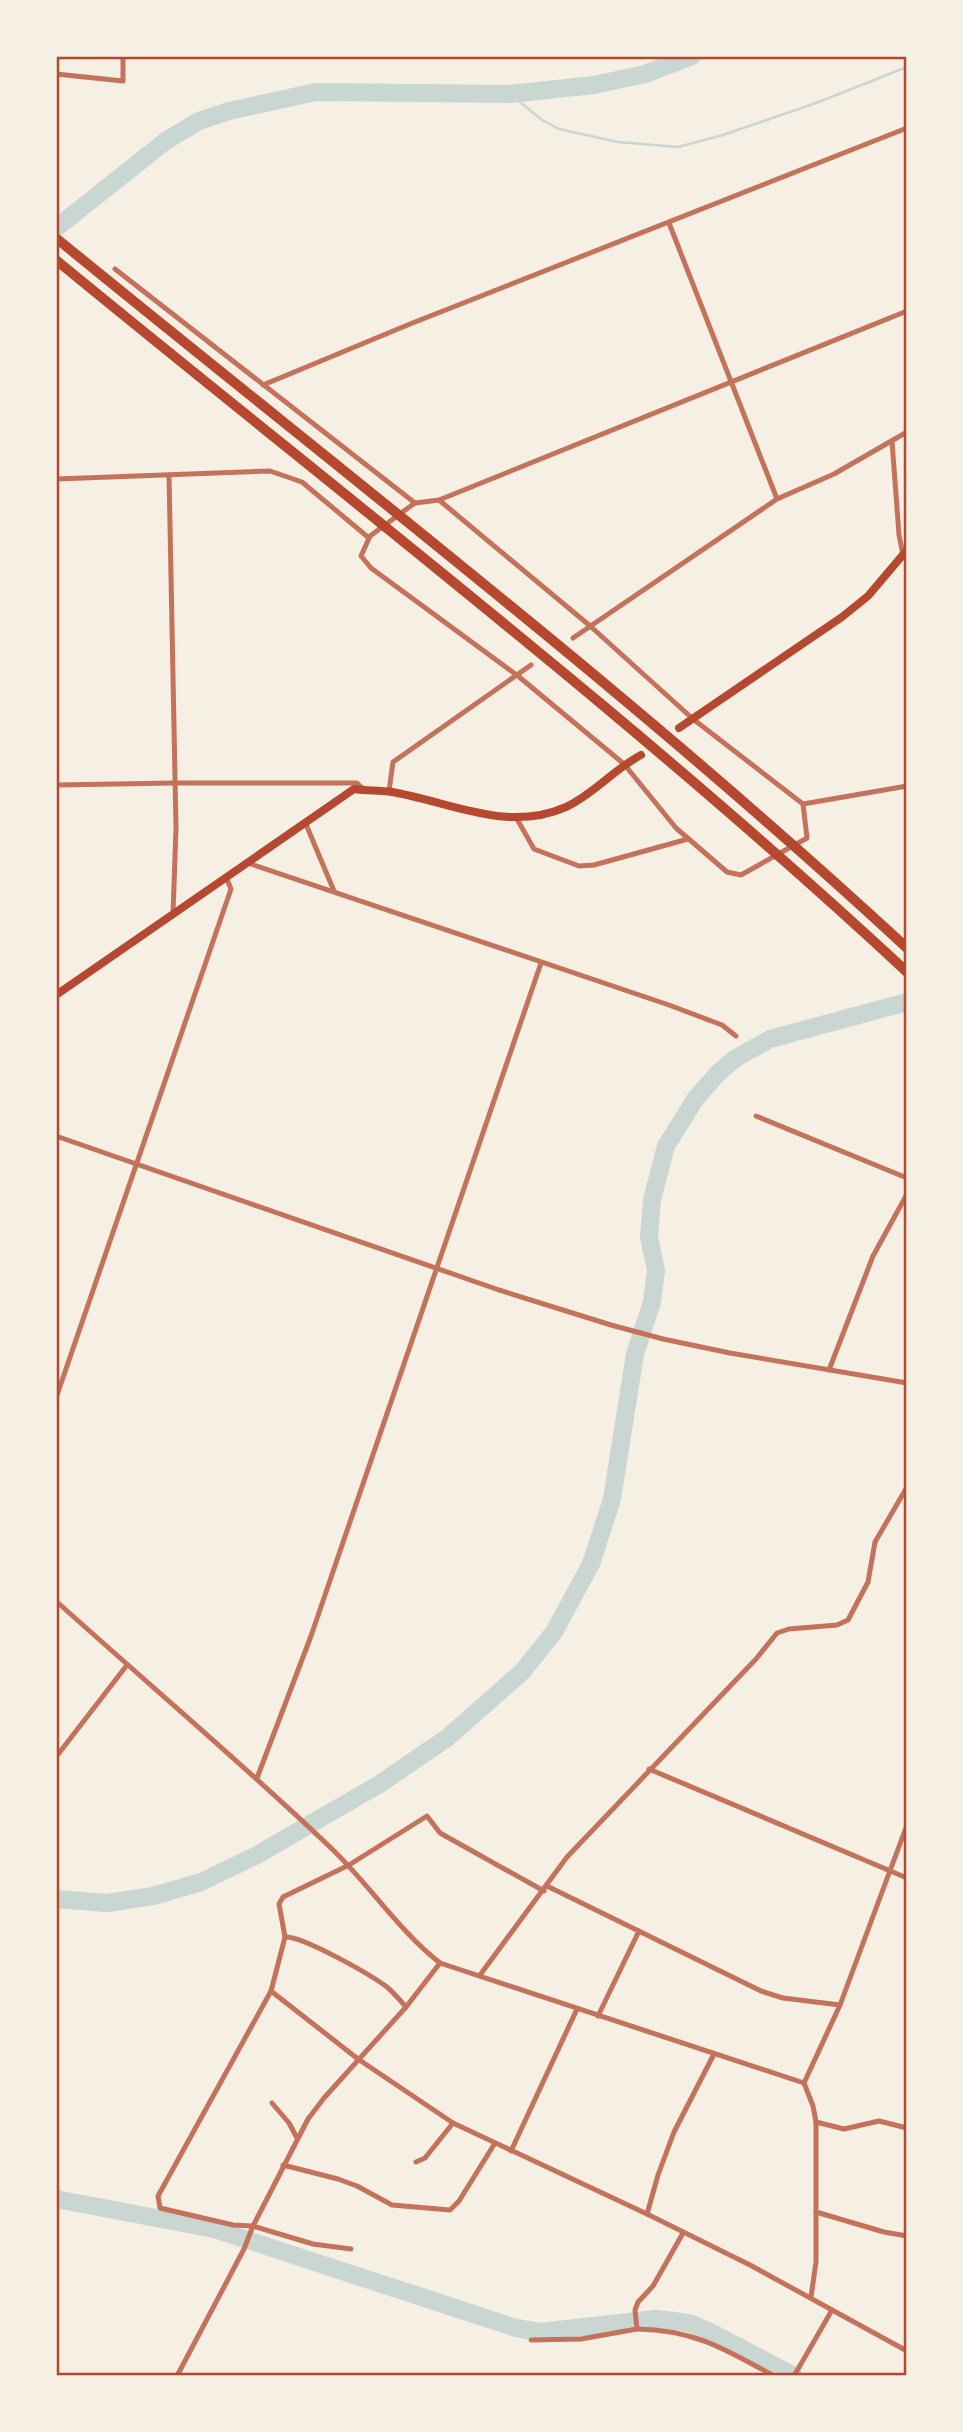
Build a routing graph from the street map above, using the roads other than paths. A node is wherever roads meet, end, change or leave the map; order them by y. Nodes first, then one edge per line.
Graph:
1 (124, 56) edge
2 (56, 74) edge
3 (907, 128) edge
4 (669, 223) junction
5 (56, 238) edge
6 (56, 261) edge
7 (115, 269) dead end
8 (907, 311) edge
9 (730, 383) junction
10 (263, 385) junction
11 (907, 432) edge
12 (892, 441) junction
13 (169, 475) junction
14 (56, 479) edge
15 (777, 499) junction
16 (439, 500) junction
17 (415, 503) junction
18 (369, 538) junction
19 (905, 553) edge
20 (589, 625) junction
21 (573, 638) dead end
22 (531, 665) dead end
23 (518, 676) junction
24 (694, 719) junction
25 (679, 728) dead end
26 (641, 755) dead end
27 (624, 764) junction
28 (175, 783) junction
29 (56, 785) edge
30 (907, 786) edge
31 (365, 791) junction
32 (390, 791) junction
33 (803, 804) junction
34 (517, 819) junction
35 (305, 822) junction
36 (688, 839) junction
37 (248, 863) junction
38 (226, 877) junction
39 (334, 891) junction
40 (173, 914) junction
41 (907, 948) edge
42 (541, 963) junction
43 (907, 972) edge
44 (56, 995) edge
45 (736, 1036) dead end
46 (756, 1116) dead end
47 (56, 1136) edge
48 (138, 1163) junction
49 (907, 1178) edge
50 (907, 1194) edge
51 (437, 1267) junction
52 (907, 1363) edge
53 (829, 1370) junction
54 (907, 1370) edge
55 (907, 1383) edge
56 (56, 1398) edge
57 (907, 1487) edge
58 (56, 1601) edge
59 (127, 1665) junction
60 (56, 1757) edge
61 (649, 1769) junction
62 (257, 1778) junction
63 (907, 1825) edge
64 (349, 1865) junction
65 (891, 1872) junction
66 (907, 1878) edge
67 (546, 1888) junction
68 (639, 1931) junction
69 (285, 1937) junction
70 (440, 1963) junction
71 (480, 1975) junction
72 (271, 1992) junction
73 (840, 2005) junction
74 (406, 2007) junction
75 (577, 2009) junction
76 (598, 2015) junction
77 (714, 2054) junction
78 (358, 2059) junction
79 (804, 2083) junction
80 (272, 2103) dead end
81 (816, 2122) junction
82 (453, 2123) junction
83 (907, 2128) edge
84 (298, 2138) junction
85 (495, 2143) junction
86 (511, 2151) junction
87 (416, 2162) dead end
88 (283, 2165) junction
89 (816, 2212) junction
90 (647, 2214) junction
91 (253, 2226) junction
92 (683, 2233) junction
93 (907, 2236) edge
94 (351, 2249) dead end
95 (811, 2297) junction
96 (832, 2310) junction
97 (637, 2329) junction
98 (531, 2340) dead end
99 (907, 2351) edge
100 (177, 2376) edge
101 (774, 2376) edge
102 (794, 2376) edge

1 - 2 street
3 - 4 street
4 - 9 street
4 - 10 street
5 - 41 highway
6 - 43 highway
7 - 10 street
8 - 9 street
9 - 15 street
9 - 16 street
10 - 17 street
11 - 12 street
12 - 15 street
12 - 19 street
13 - 14 street
13 - 18 street
13 - 28 street
15 - 20 street
16 - 17 street
16 - 20 street
17 - 18 street
18 - 23 street
19 - 24 main road
20 - 21 street
20 - 24 street
22 - 23 street
23 - 27 street
23 - 32 street
24 - 25 main road
24 - 33 street
26 - 27 main road
27 - 34 main road
27 - 36 street
28 - 29 street
28 - 31 street
28 - 40 street
30 - 33 street
31 - 32 main road
31 - 35 main road
32 - 34 main road
33 - 36 street
34 - 36 street
35 - 37 main road
35 - 39 street
37 - 38 main road
37 - 39 street
38 - 40 main road
38 - 48 street
39 - 42 street
40 - 44 main road
42 - 45 street
42 - 51 street
46 - 49 street
47 - 48 street
48 - 51 street
48 - 56 street
50 - 53 street
51 - 53 street
51 - 62 street
52 - 54 street
53 - 55 street
57 - 61 street
58 - 59 street
59 - 60 street
59 - 62 street
61 - 65 street
61 - 67 street
62 - 64 street
63 - 65 street
64 - 67 street
64 - 69 street
64 - 70 street
65 - 66 street
65 - 73 street
67 - 68 street
67 - 71 street
68 - 73 street
68 - 76 street
69 - 72 street
69 - 74 street
70 - 71 street
70 - 74 street
71 - 75 street
72 - 78 street
72 - 91 street
73 - 79 street
74 - 78 street
75 - 76 street
75 - 86 street
76 - 77 street
77 - 79 street
77 - 90 street
78 - 82 street
78 - 84 street
79 - 81 street
80 - 84 street
81 - 83 street
81 - 89 street
82 - 85 street
82 - 87 street
84 - 88 street
85 - 86 street
85 - 88 street
86 - 90 street
88 - 91 street
89 - 93 street
89 - 95 street
90 - 92 street
91 - 94 street
91 - 100 street
92 - 95 street
92 - 97 street
95 - 96 street
96 - 99 street
96 - 102 street
97 - 98 street
97 - 101 street

